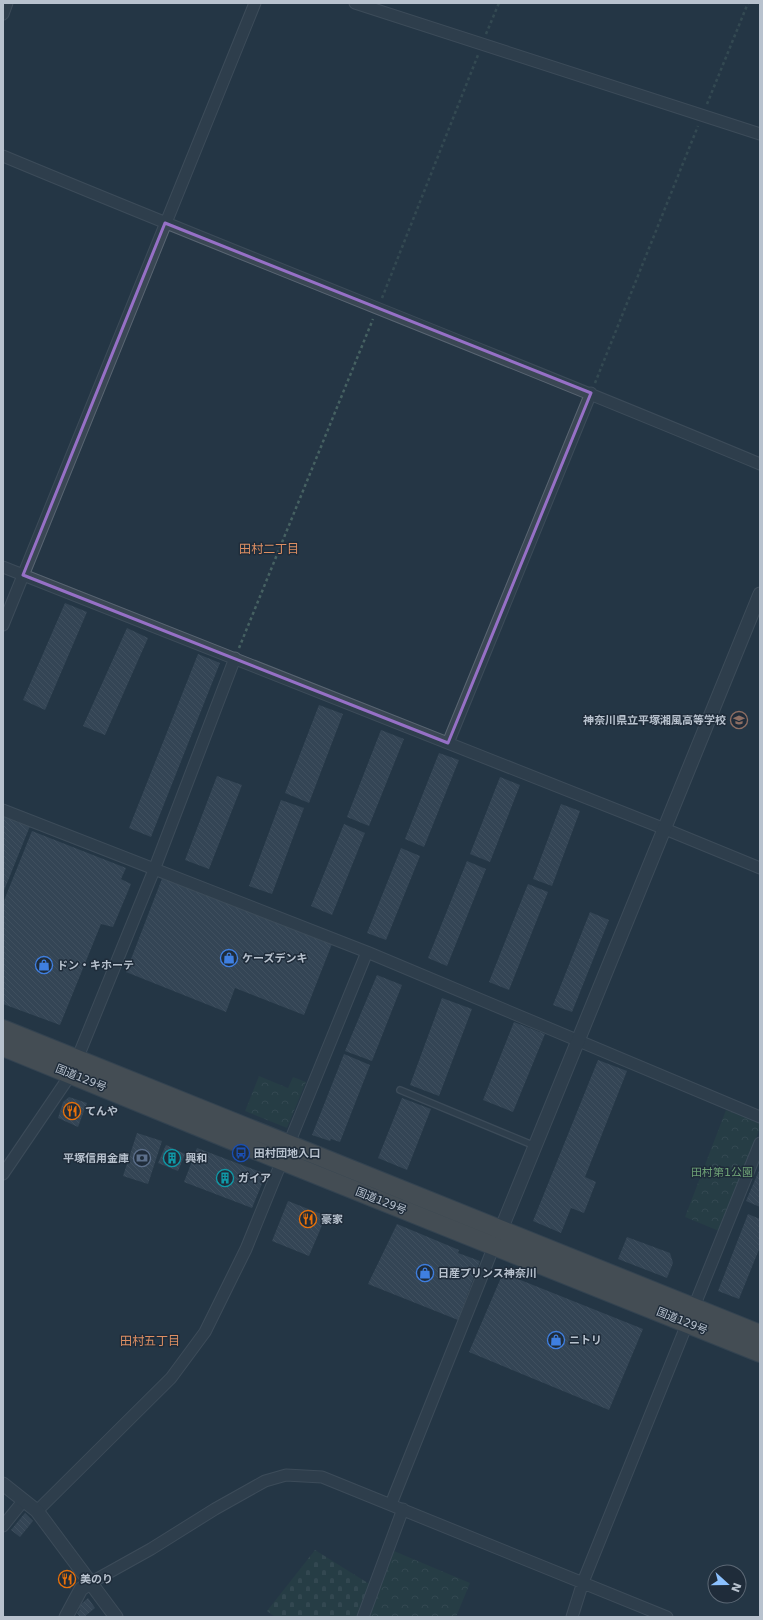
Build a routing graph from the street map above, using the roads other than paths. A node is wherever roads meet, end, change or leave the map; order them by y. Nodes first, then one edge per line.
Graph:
1 (8, 3) edge
2 (255, 3) edge
3 (355, 3) edge
4 (3, 14) edge
5 (760, 134) edge
6 (3, 156) edge
7 (165, 223) junction
8 (591, 393) junction
9 (760, 464) edge
10 (3, 567) edge
11 (23, 575) junction
12 (760, 594) edge
13 (3, 625) edge
14 (235, 658) junction
15 (448, 743) junction
16 (3, 810) edge
17 (665, 829) junction
18 (760, 868) edge
19 (154, 870) junction
20 (367, 952) junction
21 (3, 1029) edge
22 (579, 1040) junction
23 (3, 1047) edge
24 (74, 1067) junction
25 (400, 1090) dead end
26 (760, 1117) edge
27 (760, 1143) edge
28 (288, 1144) junction
29 (535, 1146) junction
30 (282, 1161) junction
31 (3, 1174) edge
32 (497, 1238) junction
33 (690, 1315) junction
34 (760, 1334) edge
35 (760, 1353) edge
36 (3, 1484) edge
37 (24, 1500) junction
38 (391, 1504) junction
39 (403, 1509) junction
40 (38, 1511) junction
41 (3, 1526) edge
42 (583, 1582) junction
43 (90, 1583) junction
44 (66, 1617) edge
45 (116, 1617) edge
46 (363, 1617) edge
47 (572, 1617) edge
48 (667, 1617) edge

1 - 4 street
2 - 7 street
3 - 5 street
6 - 7 street
7 - 8 street
7 - 11 street
8 - 9 street
8 - 15 street
10 - 11 street
11 - 13 street
11 - 14 street
12 - 17 street
14 - 15 street
14 - 19 street
15 - 17 street
16 - 19 street
17 - 18 street
17 - 22 street
19 - 20 street
19 - 24 street
20 - 22 street
20 - 28 street
21 - 24 highway, 国道129号
22 - 26 street
22 - 29 street
23 - 24 highway, 国道129号
24 - 28 highway, 国道129号
24 - 30 highway, 国道129号
24 - 31 street
25 - 29 lane
27 - 33 street
28 - 30 street
28 - 32 highway, 国道129号
29 - 32 street
30 - 32 highway, 国道129号
30 - 40 street
32 - 33 highway, 国道129号
32 - 38 street
33 - 34 highway, 国道129号
33 - 35 highway, 国道129号
33 - 42 street
36 - 37 street
37 - 40 street
37 - 41 street
38 - 39 street
38 - 43 street
39 - 42 street
39 - 46 street
40 - 43 street
42 - 47 street
42 - 48 street
43 - 44 street
43 - 45 street

